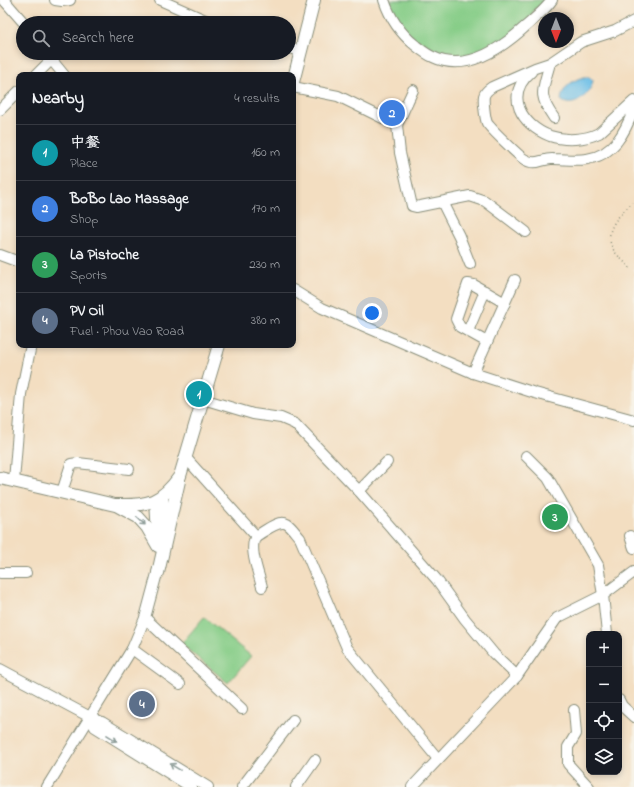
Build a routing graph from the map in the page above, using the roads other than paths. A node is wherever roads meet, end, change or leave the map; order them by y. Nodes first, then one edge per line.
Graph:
1 (4, 0) edge
2 (55, 0) edge
3 (70, 0) edge
4 (160, 0) edge
5 (314, 0) edge
6 (384, 0) edge
7 (552, 0) edge
8 (18, 16) edge
9 (196, 16) edge
10 (634, 21) edge
11 (296, 47) edge
12 (46, 60) edge
13 (51, 60) edge
14 (294, 60) edge
15 (550, 63) junction
16 (535, 68) junction
17 (38, 72) edge
18 (61, 72) edge
19 (294, 72) edge
20 (296, 88) edge
21 (413, 90) dead end
22 (16, 94) edge
23 (634, 101) edge
24 (634, 109) edge
25 (0, 110) edge
26 (554, 118) dead end
27 (397, 125) junction
28 (442, 202) junction
29 (526, 232) dead end
30 (0, 255) edge
31 (16, 261) edge
32 (470, 264) dead end
33 (515, 280) dead end
34 (485, 291) junction
35 (296, 292) edge
36 (505, 303) junction
37 (468, 331) junction
38 (487, 342) junction
39 (30, 348) edge
40 (218, 348) edge
41 (473, 373) junction
42 (203, 399) junction
43 (634, 420) edge
44 (526, 456) dead end
45 (186, 458) junction
46 (387, 462) dead end
47 (129, 469) dead end
48 (180, 476) junction
49 (0, 478) edge
50 (14, 481) junction
51 (359, 491) junction
52 (62, 492) junction
53 (159, 499) junction
54 (115, 505) junction
55 (256, 536) junction
56 (630, 536) dead end
57 (158, 546) junction
58 (634, 548) edge
59 (634, 572) edge
60 (0, 573) edge
61 (26, 573) dead end
62 (158, 573) junction
63 (262, 587) dead end
64 (603, 595) junction
65 (145, 618) junction
66 (607, 631) edge
67 (132, 649) junction
68 (0, 669) edge
69 (517, 676) junction
70 (180, 684) dead end
71 (620, 703) edge
72 (242, 709) dead end
73 (574, 710) dead end
74 (90, 717) junction
75 (634, 717) edge
76 (293, 720) dead end
77 (438, 759) junction
78 (315, 760) dead end
79 (414, 786) edge
80 (47, 787) edge
81 (191, 787) edge
82 (208, 787) edge
83 (242, 787) edge
84 (296, 787) edge
85 (588, 787) edge

1 - 8 street
2 - 3 street
4 - 9 street
5 - 11 main road
6 - 7 street
10 - 15 street
12 - 17 street
13 - 18 street
14 - 19 main road
15 - 16 street
15 - 26 street
16 - 23 street
16 - 24 street
20 - 27 street
21 - 27 street
22 - 25 street
27 - 28 street
28 - 29 street
28 - 32 street
30 - 31 street
33 - 36 street
34 - 36 street
34 - 37 street
34 - 37 street
35 - 41 street
36 - 38 street
37 - 38 street
38 - 41 street
39 - 50 street
40 - 42 main road
41 - 43 street
42 - 45 main road
42 - 51 street
44 - 64 street
45 - 48 main road
45 - 55 street
46 - 51 street
47 - 52 street
48 - 53 main road
48 - 62 main road
49 - 50 main road
50 - 52 main road
51 - 69 street
52 - 54 main road
53 - 54 main road
53 - 57 street
53 - 62 street
54 -> 57 main road
55 - 63 street
55 - 77 street
56 - 58 street
57 - 62 street
59 - 64 street
60 - 61 street
62 - 65 street
64 - 66 street
64 - 69 street
65 - 67 street
65 - 72 street
67 - 70 street
67 - 74 street
68 - 74 street
69 - 77 street
71 - 75 street
73 - 85 street
74 - 80 street
74 -> 81 street
82 -> 74 street
76 - 83 street
77 - 79 street
78 - 84 street

